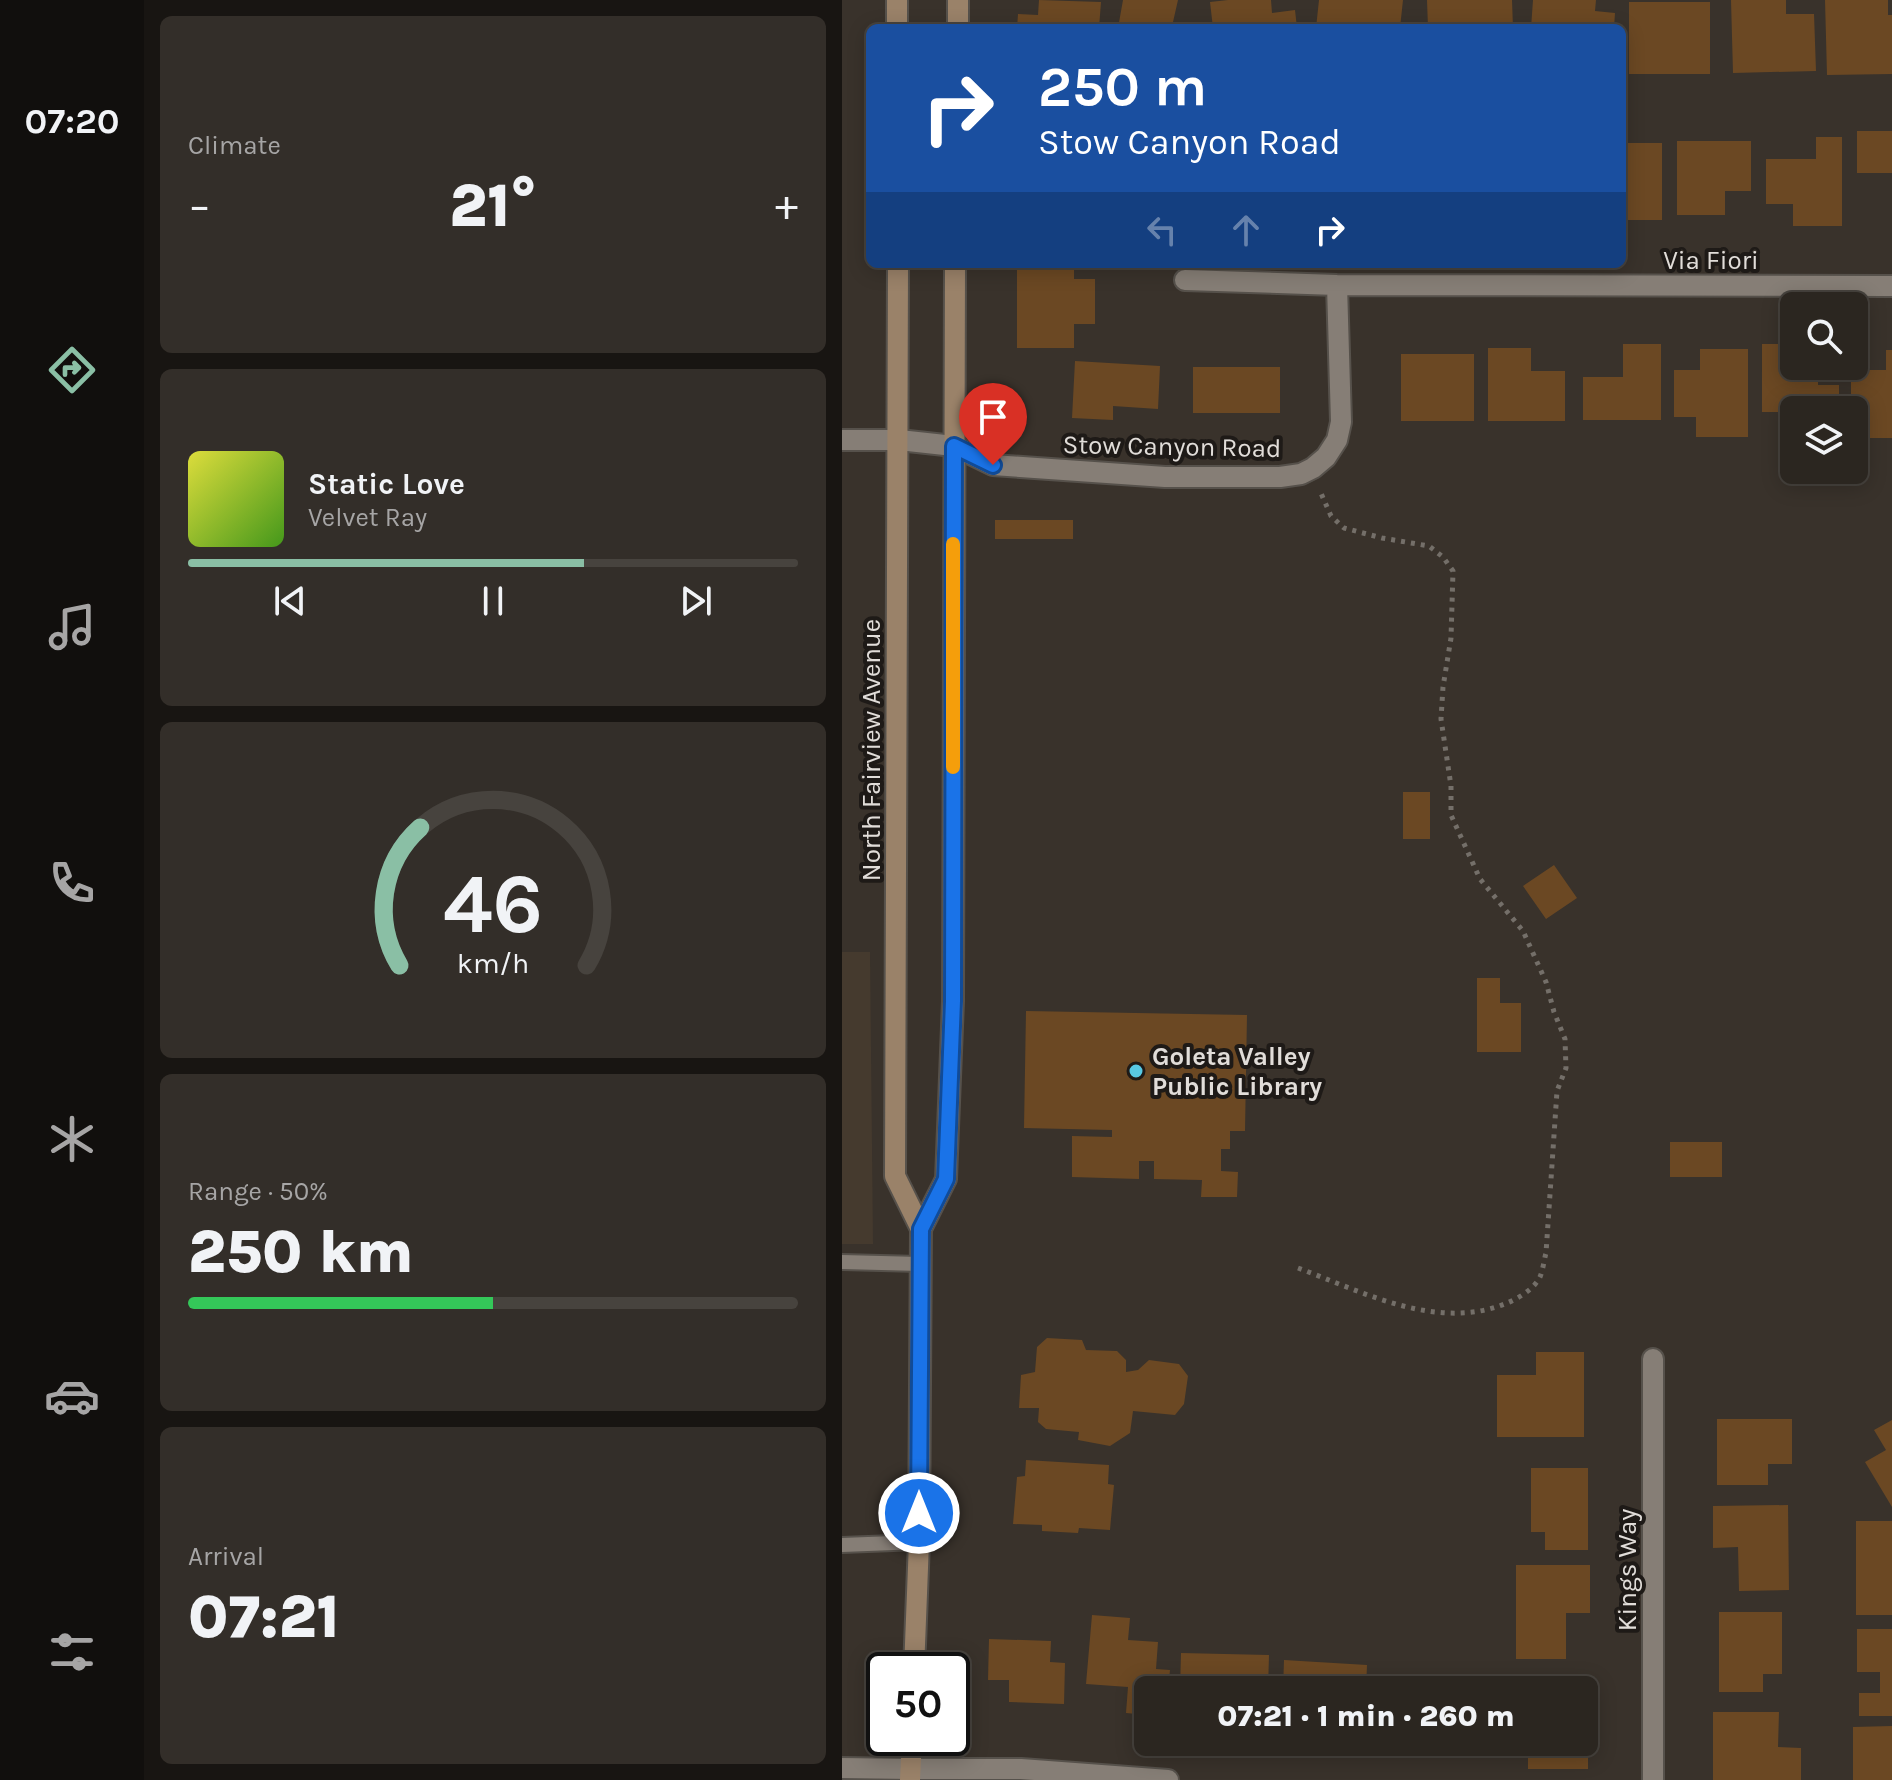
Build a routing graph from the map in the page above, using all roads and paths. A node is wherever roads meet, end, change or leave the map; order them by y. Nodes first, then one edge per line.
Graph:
1 (897, 0) edge
2 (958, 0) edge
3 (897, 24) edge
4 (958, 24) edge
5 (898, 268) edge
6 (955, 268) edge
7 (1185, 280) dead end
8 (1337, 285) junction
9 (1892, 286) edge
10 (842, 440) edge
11 (899, 440) junction
12 (954, 446) junction
13 (1313, 468) junction
14 (921, 1229) junction
15 (842, 1262) edge
16 (920, 1264) junction
17 (1298, 1268) dead end
18 (1653, 1359) dead end
19 (919, 1542) junction
20 (842, 1545) edge
21 (915, 1652) edge
22 (842, 1768) edge
23 (910, 1775) edge
24 (1168, 1780) edge
25 (1653, 1780) edge

1 - 3 main road
2 - 4 main road
5 - 11 main road, North Fairview Avenue
6 - 12 main road, North Fairview Avenue
7 - 8 street, Via Fiori
8 - 9 street, Via Fiori
8 - 13 street
10 - 11 street, Stow Canyon Road
11 - 12 street, Stow Canyon Road
11 - 14 main road, North Fairview Avenue
12 - 13 street, Stow Canyon Road
12 - 14 main road, North Fairview Avenue
13 - 17 path
14 - 16 main road, North Fairview Avenue
15 - 16 lane
16 - 19 main road, North Fairview Avenue
18 - 25 street, Kings Way
19 - 20 lane
19 - 21 main road, North Fairview Avenue
22 - 23 street
23 - 24 street

